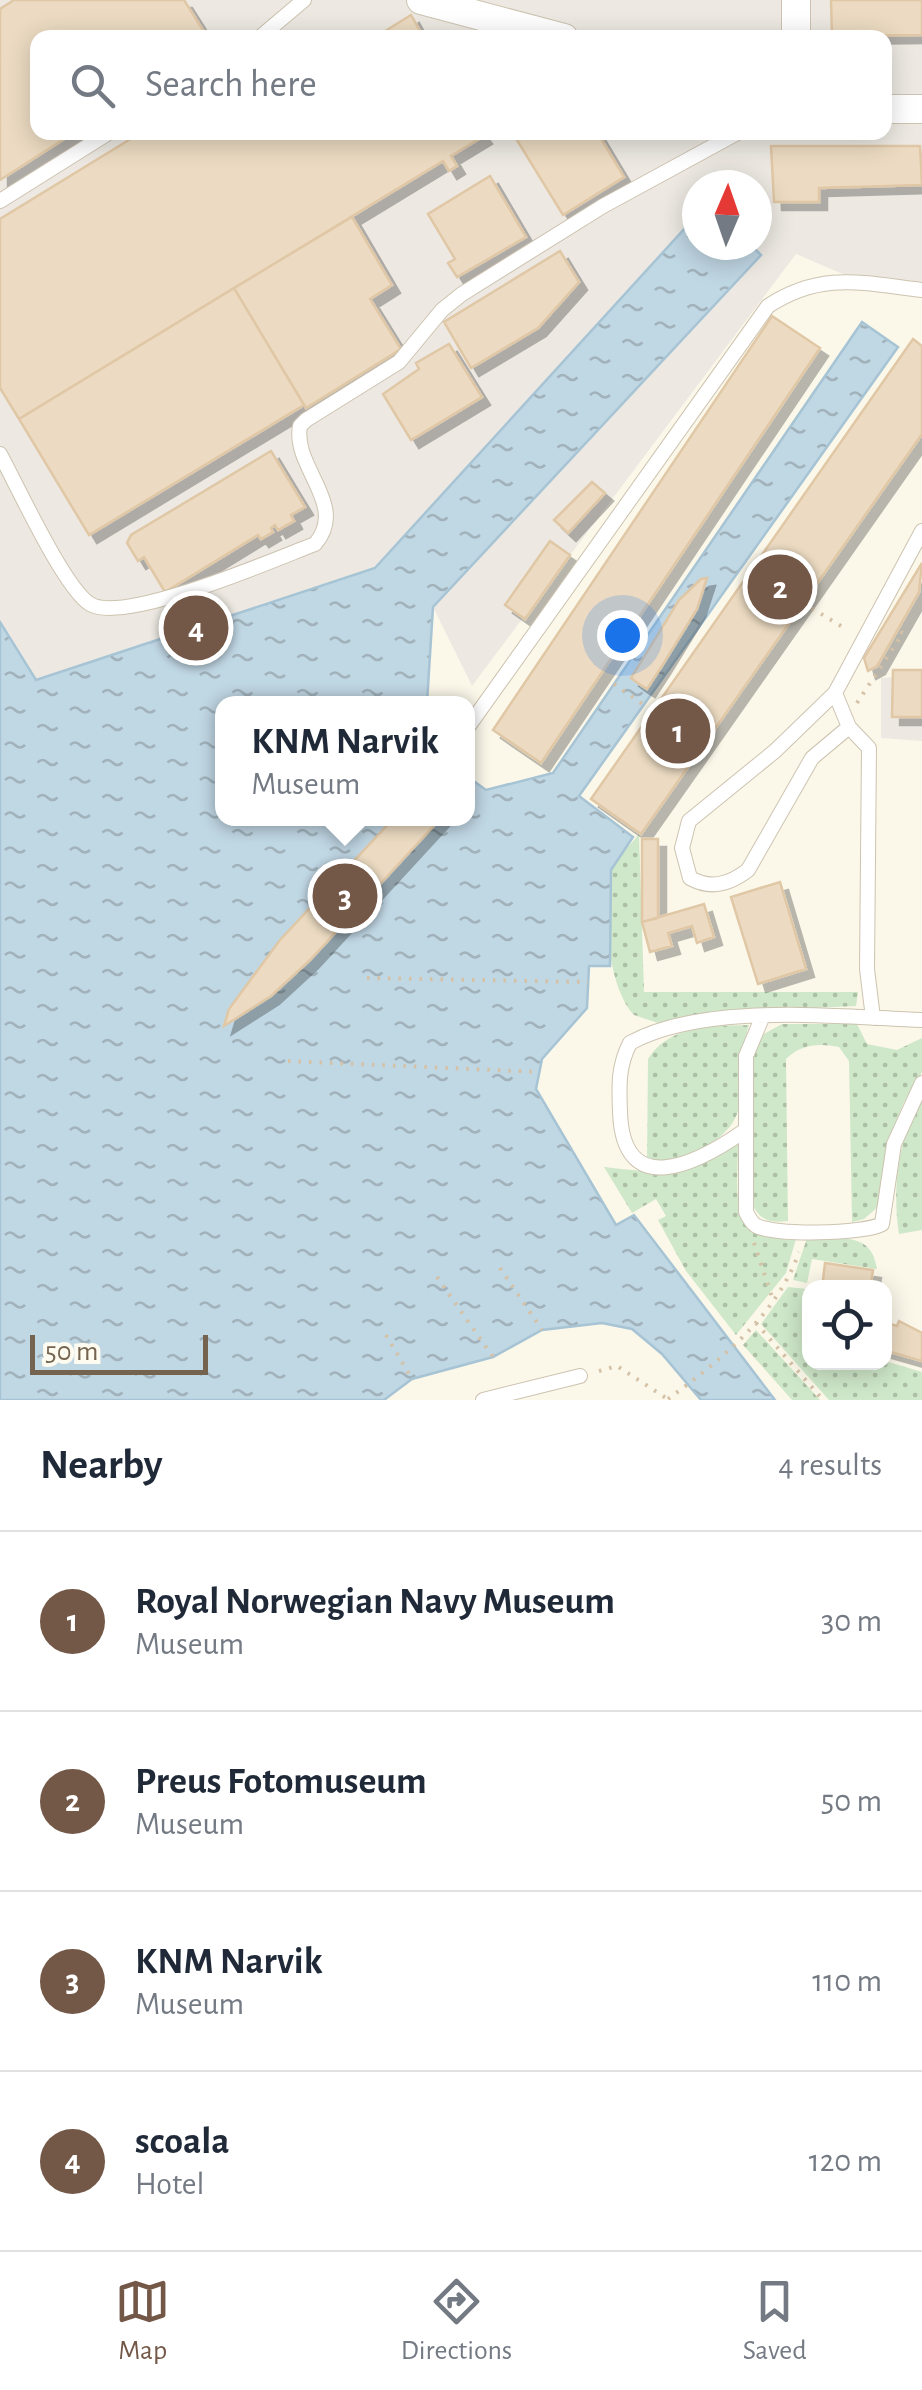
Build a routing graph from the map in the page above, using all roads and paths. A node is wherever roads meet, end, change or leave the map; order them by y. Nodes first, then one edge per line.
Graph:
1 (304, 0) edge
2 (421, 0) edge
3 (796, 0) edge
4 (268, 30) edge
5 (534, 30) edge
6 (796, 30) edge
7 (892, 109) edge
8 (922, 109) edge
9 (97, 140) edge
10 (724, 140) edge
11 (0, 202) edge
12 (922, 290) edge
13 (0, 454) edge
14 (922, 531) edge
15 (803, 604) dead end
16 (898, 630) dead end
17 (861, 638) junction
18 (614, 684) dead end
19 (835, 693) junction
20 (644, 704) dead end
21 (475, 718) edge
22 (847, 722) junction
23 (367, 978) dead end
24 (588, 982) dead end
25 (762, 1018) junction
26 (873, 1018) junction
27 (922, 1020) edge
28 (288, 1061) dead end
29 (540, 1072) dead end
30 (922, 1083) edge
31 (744, 1130) junction
32 (753, 1224) junction
33 (807, 1231) junction
34 (500, 1268) dead end
35 (437, 1277) dead end
36 (773, 1300) junction
37 (756, 1323) junction
38 (542, 1330) dead end
39 (386, 1335) dead end
40 (492, 1357) dead end
41 (580, 1376) joint
42 (412, 1379) dead end
43 (668, 1399) edge
44 (483, 1400) edge
45 (823, 1400) edge

1 - 4 lane
2 - 5 street
3 - 6 street
7 - 8 street
9 - 11 lane
10 - 13 lane
12 - 21 lane
14 - 17 lane
15 - 17 path
16 - 22 path
17 - 19 lane
18 - 20 path
19 - 22 lane
19 - 22 lane
22 - 26 lane
23 - 24 path
25 - 26 lane
25 - 31 lane
25 - 31 lane
26 - 27 lane
28 - 29 path
30 - 33 lane
31 - 32 lane
32 - 33 lane
32 - 36 path
33 - 36 path
34 - 38 path
35 - 40 path
36 - 37 path
37 - 43 path
37 - 45 path
39 - 42 path
41 - 43 path
41 - 44 lane

